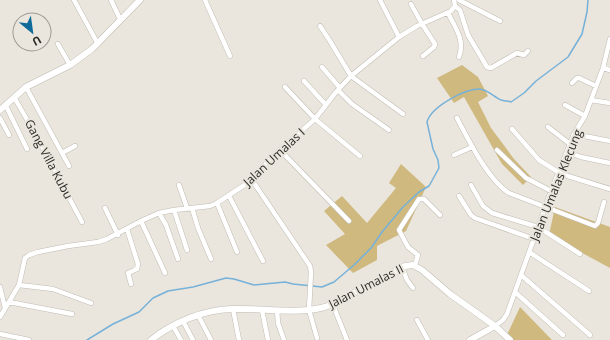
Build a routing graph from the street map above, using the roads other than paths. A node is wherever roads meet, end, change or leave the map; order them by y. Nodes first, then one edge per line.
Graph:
1 (74, 0) edge
2 (111, 0) edge
3 (140, 0) edge
4 (205, 0) edge
5 (380, 0) edge
6 (454, 0) edge
7 (459, 0) edge
8 (411, 4) dead end
9 (454, 6) junction
10 (448, 13) junction
11 (120, 19) junction
12 (500, 21) dead end
13 (422, 24) junction
14 (320, 26) dead end
15 (399, 37) junction
16 (610, 40) edge
17 (58, 44) dead end
18 (98, 44) junction
19 (610, 47) edge
20 (528, 51) dead end
21 (230, 56) dead end
22 (423, 56) dead end
23 (459, 58) dead end
24 (70, 65) junction
25 (322, 67) dead end
26 (603, 68) junction
27 (610, 70) edge
28 (351, 76) junction
29 (304, 81) dead end
30 (572, 83) dead end
31 (596, 86) junction
32 (26, 87) junction
33 (285, 87) dead end
34 (339, 89) junction
35 (14, 97) junction
36 (591, 100) junction
37 (610, 102) edge
38 (326, 105) junction
39 (565, 105) dead end
40 (6, 106) junction
41 (0, 110) edge
42 (402, 114) dead end
43 (585, 116) junction
44 (0, 118) edge
45 (457, 118) dead end
46 (315, 119) junction
47 (548, 127) dead end
48 (512, 129) dead end
49 (389, 130) dead end
50 (574, 134) junction
51 (9, 135) dead end
52 (610, 141) edge
53 (570, 144) junction
54 (76, 146) dead end
55 (472, 147) junction
56 (27, 149) dead end
57 (280, 150) junction
58 (497, 150) dead end
59 (567, 152) junction
60 (62, 153) junction
61 (454, 155) dead end
62 (360, 156) dead end
63 (610, 163) edge
64 (69, 166) dead end
65 (558, 173) junction
66 (252, 180) junction
67 (179, 185) dead end
68 (471, 185) dead end
69 (610, 189) edge
70 (551, 191) junction
71 (229, 196) junction
72 (458, 196) dead end
73 (604, 202) dead end
74 (217, 203) junction
75 (545, 207) junction
76 (105, 208) dead end
77 (190, 208) junction
78 (174, 210) junction
79 (159, 213) junction
80 (440, 214) dead end
81 (141, 221) junction
82 (349, 221) dead end
83 (82, 222) dead end
84 (538, 227) junction
85 (127, 229) junction
86 (118, 235) junction
87 (534, 239) junction
88 (186, 250) dead end
89 (237, 252) dead end
90 (529, 252) junction
91 (580, 254) dead end
92 (178, 258) dead end
93 (211, 259) dead end
94 (263, 261) dead end
95 (415, 265) junction
96 (402, 267) junction
97 (165, 273) dead end
98 (520, 275) junction
99 (131, 284) dead end
100 (19, 285) junction
101 (0, 287) edge
102 (413, 288) dead end
103 (589, 291) dead end
104 (514, 292) junction
105 (9, 302) junction
106 (91, 302) dead end
107 (332, 305) junction
108 (6, 308) junction
109 (233, 309) junction
110 (262, 310) junction
111 (277, 310) junction
112 (309, 310) junction
113 (72, 314) dead end
114 (198, 315) junction
115 (0, 317) edge
116 (417, 320) dead end
117 (183, 321) junction
118 (173, 326) junction
119 (495, 326) junction
120 (0, 334) edge
121 (563, 334) dead end
122 (590, 335) dead end
123 (317, 338) dead end
124 (30, 340) edge
125 (151, 340) edge
126 (181, 340) edge
127 (192, 340) edge
128 (211, 340) edge
129 (239, 340) edge
130 (268, 340) edge
131 (284, 340) edge
132 (347, 340) edge
133 (428, 340) edge
134 (470, 340) edge
135 (510, 340) edge

1 - 18 street
2 - 11 street
3 - 11 street
4 - 21 street
5 - 15 street
6 - 9 street
7 - 12 street
8 - 13 street
9 - 10 street, Jalan Umalas I
9 - 20 street
10 - 13 street, Jalan Umalas I
10 - 23 street
11 - 18 street
13 - 15 street, Jalan Umalas I
13 - 22 street
14 - 28 street
15 - 28 street, Jalan Umalas I
16 - 19 street, Jalan Umalas Klecung
17 - 24 street
18 - 24 street
19 - 26 street, Jalan Umalas Klecung
24 - 32 street
25 - 34 street
26 - 27 street
26 - 31 street, Jalan Umalas Klecung
28 - 34 street, Jalan Umalas I
28 - 42 street
29 - 38 street
30 - 31 street
31 - 36 street, Jalan Umalas Klecung
32 - 35 street
32 - 60 street
33 - 46 street
34 - 38 street, Jalan Umalas I
34 - 49 street
35 - 40 street
35 - 83 street, Gang Villa Kubu
36 - 37 street
36 - 43 street, Jalan Umalas Klecung
38 - 46 street, Jalan Umalas I
39 - 43 street
40 - 41 street
40 - 56 street
43 - 50 street, Jalan Umalas Klecung
44 - 51 street
45 - 55 street
46 - 57 street, Jalan Umalas I
46 - 62 street
47 - 53 street
48 - 65 street
50 - 52 street
50 - 53 street, Jalan Umalas Klecung
53 - 59 street, Jalan Umalas Klecung
54 - 60 street
55 - 61 street
55 - 75 street
57 - 66 street, Jalan Umalas I
57 - 82 street
58 - 70 street
59 - 63 street
59 - 65 street, Jalan Umalas Klecung
60 - 64 street
65 - 69 street
65 - 70 street, Jalan Umalas Klecung
66 - 71 street, Jalan Umalas I
66 - 112 street
67 - 77 street
68 - 84 street
70 - 75 street, Jalan Umalas Klecung
71 - 74 street, Jalan Umalas I
71 - 94 street
72 - 87 street
73 - 75 street
74 - 77 street, Jalan Umalas I
74 - 89 street
75 - 84 street, Jalan Umalas Klecung
76 - 86 street
77 - 78 street, Jalan Umalas I
77 - 93 street
78 - 79 street, Jalan Umalas I
78 - 88 street
79 - 81 street, Jalan Umalas I
79 - 92 street
80 - 95 street
81 - 85 street, Jalan Umalas I
81 - 97 street
84 - 87 street, Jalan Umalas Klecung
84 - 91 street
85 - 86 street, Jalan Umalas I
85 - 99 street
86 - 100 street, Jalan Umalas I
87 - 90 street, Jalan Umalas Klecung
90 - 98 street, Jalan Umalas Klecung
90 - 103 street
95 - 96 street, Jalan Umalas II
95 - 119 street, Jalan Umalas II
96 - 102 street
96 - 107 street, Jalan Umalas II
98 - 104 street, Jalan Umalas Klecung
98 - 122 street
100 - 105 street, Jalan Umalas I
100 - 106 street
101 - 108 street
104 - 119 street, Jalan Umalas Klecung
104 - 121 street
105 - 108 street, Jalan Umalas I
105 - 113 street
107 - 112 street, Jalan Umalas II
107 - 132 street
108 - 115 street, Jalan Umalas I
109 - 110 street, Jalan Umalas II
109 - 114 street, Jalan Umalas II
109 - 129 street
110 - 111 street, Jalan Umalas II
110 - 130 street
111 - 112 street, Jalan Umalas II
111 - 131 street
112 - 123 street
114 - 117 street, Jalan Umalas II
114 - 128 street
116 - 133 street
117 - 118 street, Jalan Umalas II
117 - 127 street
118 - 125 street, Jalan Umalas II
118 - 126 street
119 - 134 street
119 - 135 street, Jalan Umalas II
120 - 124 street

